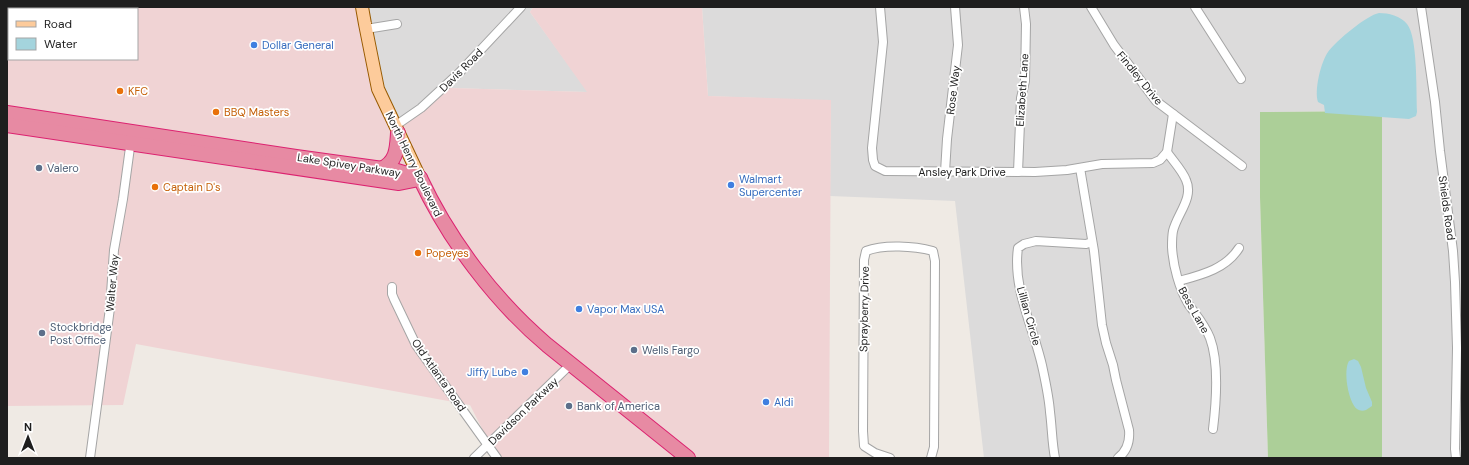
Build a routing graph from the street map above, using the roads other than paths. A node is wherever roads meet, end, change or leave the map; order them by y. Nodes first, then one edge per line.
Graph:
1 (362, 7) edge
2 (521, 7) edge
3 (880, 7) edge
4 (956, 7) edge
5 (1024, 7) edge
6 (1091, 7) edge
7 (1195, 7) edge
8 (1421, 7) edge
9 (397, 24) dead end
10 (366, 29) junction
11 (1241, 79) dead end
12 (7, 110) edge
13 (7, 113) edge
14 (1173, 114) junction
15 (39, 118) junction
16 (7, 125) edge
17 (396, 129) junction
18 (131, 138) junction
19 (1167, 152) junction
20 (1242, 166) dead end
21 (1080, 168) junction
22 (381, 169) junction
23 (945, 172) junction
24 (1018, 172) junction
25 (420, 178) junction
26 (1092, 242) junction
27 (1239, 248) dead end
28 (1179, 281) junction
29 (392, 287) dead end
30 (1460, 348) edge
31 (571, 364) junction
32 (1213, 429) dead end
33 (488, 446) junction
34 (90, 458) edge
35 (474, 458) edge
36 (497, 458) edge
37 (688, 458) edge
38 (890, 458) edge
39 (931, 458) edge
40 (1054, 458) edge
41 (1118, 458) edge
42 (1456, 458) edge

1 - 10 main road, North Henry Boulevard
2 - 17 street, Davis Road
3 - 23 street, Ansley Park Drive
4 - 23 street, Rose Way
5 - 24 street, Elizabeth Lane
6 - 14 street, Findley Drive
7 - 11 street
8 - 30 street, Shields Road
9 - 10 street
10 - 17 main road, North Henry Boulevard
12 - 15 highway
13 - 15 highway, Lake Spivey Parkway
14 - 19 street
14 - 20 street, Findley Drive
15 - 18 highway, Lake Spivey Parkway
16 - 18 highway, Lake Spivey Parkway
17 - 22 highway
17 - 25 main road, North Henry Boulevard
18 - 22 highway, Lake Spivey Parkway
18 - 25 highway, Lake Spivey Parkway
18 - 34 street, Walter Way
19 - 21 street, Ansley Park Drive
19 - 28 street, Bess Lane
21 - 24 street, Ansley Park Drive
21 - 26 street
22 - 25 highway, Lake Spivey Parkway
23 - 24 street, Ansley Park Drive
25 - 31 highway, North Henry Boulevard
26 - 40 street, Lillian Circle
26 - 41 street
27 - 28 street
28 - 32 street, Bess Lane
29 - 33 street, Old Atlanta Road
30 - 42 street, Shields Road
31 - 33 street, Davidson Parkway
31 - 37 highway, North Henry Boulevard
33 - 35 street, Davidson Parkway
33 - 36 street, Old Atlanta Road
38 - 39 street, Sprayberry Drive

